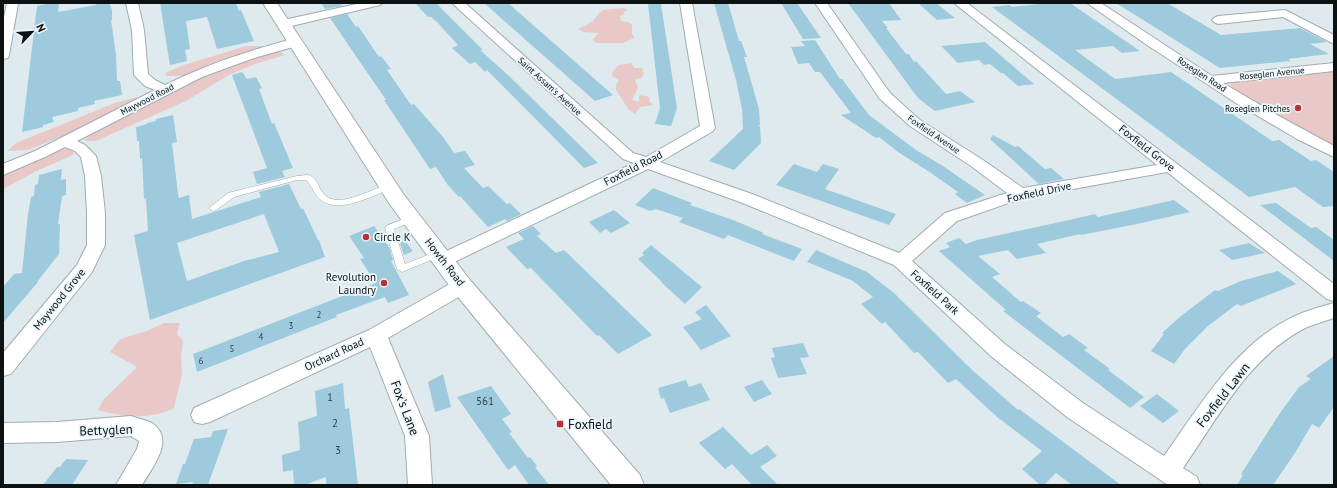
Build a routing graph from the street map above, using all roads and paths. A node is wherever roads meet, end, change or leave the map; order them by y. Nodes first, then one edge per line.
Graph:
1 (132, 3) edge
2 (270, 3) edge
3 (376, 3) edge
4 (458, 3) edge
5 (686, 3) edge
6 (821, 3) edge
7 (960, 3) edge
8 (1092, 3) edge
9 (1277, 3) edge
10 (11, 4) edge
11 (1285, 13) junction
12 (1218, 20) dead end
13 (284, 24) junction
14 (1334, 40) edge
15 (296, 42) junction
16 (3, 55) edge
17 (1334, 67) edge
18 (1210, 80) junction
19 (166, 90) junction
20 (64, 141) junction
21 (1334, 152) edge
22 (647, 163) junction
23 (6, 165) edge
24 (1171, 167) junction
25 (387, 187) junction
26 (1020, 194) junction
27 (213, 208) dead end
28 (411, 219) junction
29 (440, 257) junction
30 (901, 261) junction
31 (462, 286) junction
32 (1334, 294) edge
33 (1334, 310) edge
34 (376, 335) junction
35 (3, 368) edge
36 (202, 415) dead end
37 (3, 433) edge
38 (1167, 472) junction
39 (128, 485) edge
40 (420, 485) edge
41 (629, 485) edge
42 (1188, 485) edge

1 - 19 street
2 - 13 main road, Howth Road
3 - 13 street
4 - 22 street, Saint Assam's Avenue
5 - 22 street, Foxfield Road
6 - 26 street, Foxfield Avenue
7 - 24 street, Foxfield Grove
8 - 18 street, Roseglen Road
9 - 11 street
10 - 16 street
11 - 12 street
11 - 14 street
13 - 15 main road, Howth Road
15 - 19 street, Maywood Road
15 - 25 main road, Howth Road
17 - 18 street, Roseglen Avenue
18 - 21 street, Roseglen Road
19 - 20 street, Maywood Road
20 - 23 street, Maywood Road
20 - 35 street, Maywood Grove
22 - 29 street, Foxfield Road
22 - 30 street, Foxfield Park
24 - 26 street, Foxfield Drive
24 - 32 street, Foxfield Grove
25 - 27 lane
25 - 28 main road, Howth Road
26 - 30 street, Foxfield Drive
28 - 29 main road, Howth Road
28 - 29 lane
29 - 31 main road, Howth Road
30 - 38 street, Foxfield Park
31 - 34 street, Orchard Road
31 - 41 main road, Howth Road
33 - 38 street, Foxfield Lawn
34 - 36 street, Orchard Road
34 - 40 street, Fox's Lane
37 - 39 street, Bettyglen
38 - 42 street, Foxfield Park

